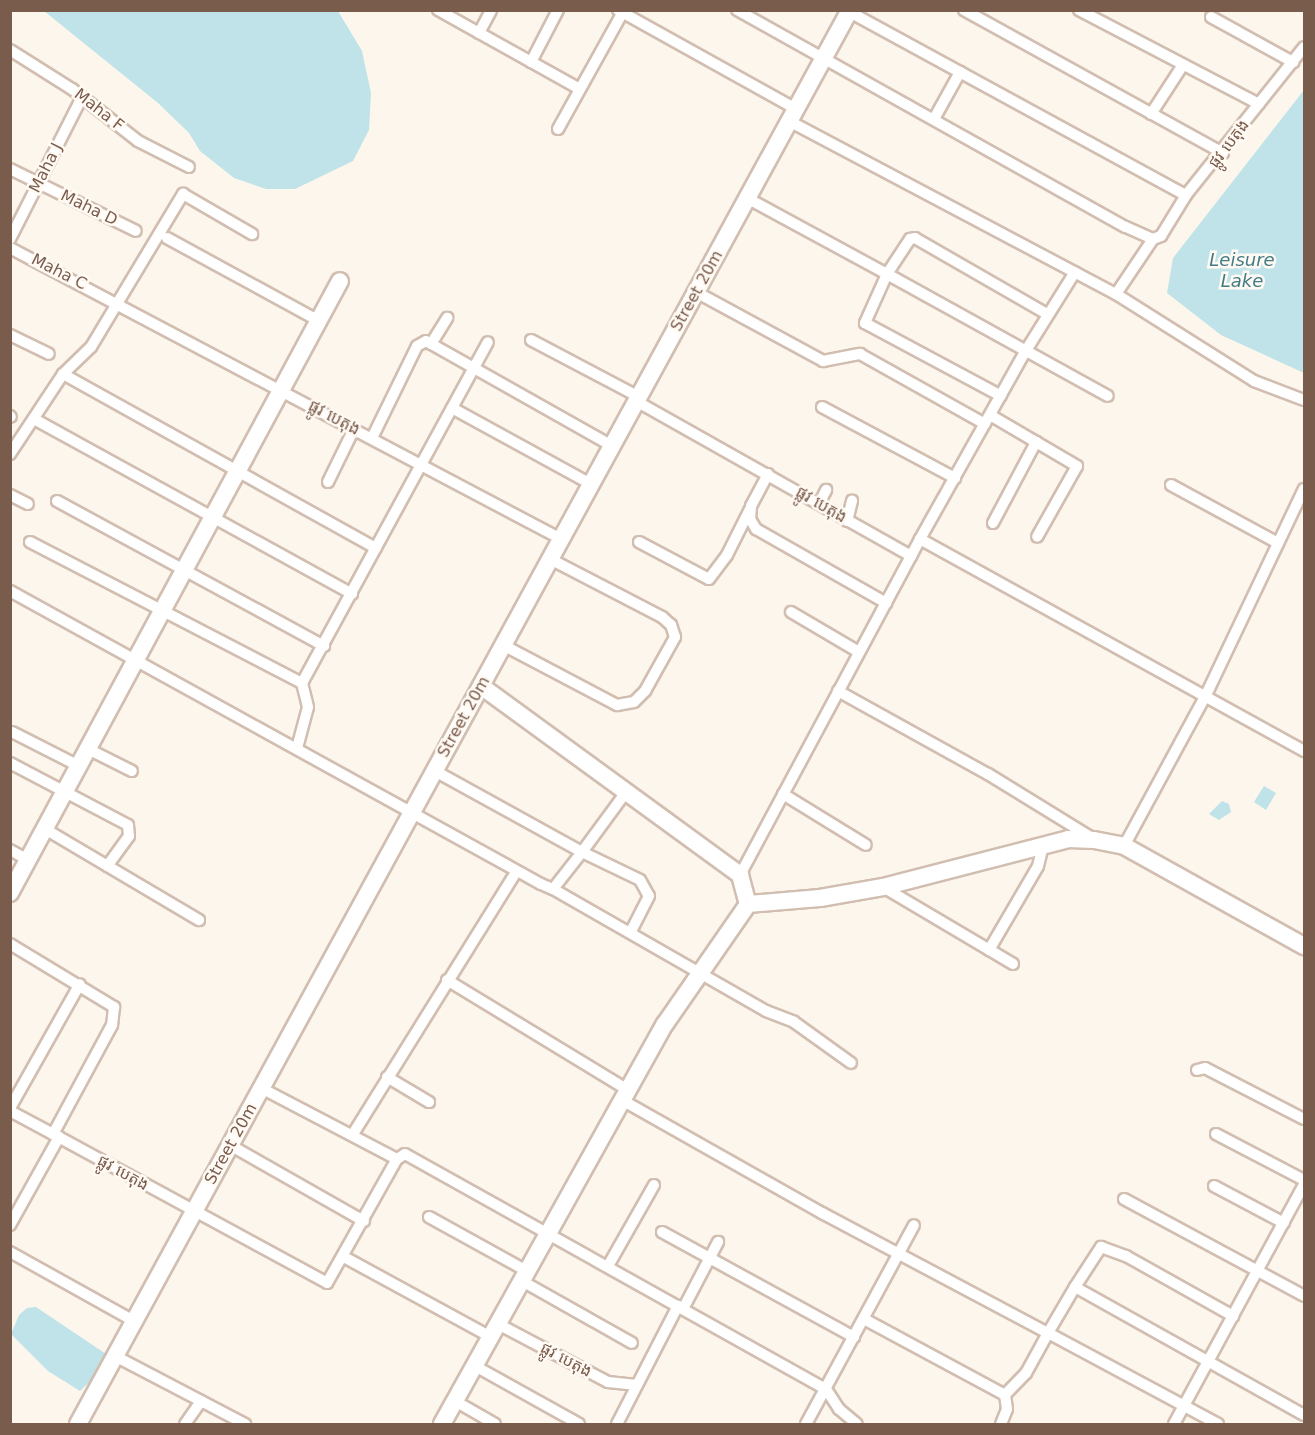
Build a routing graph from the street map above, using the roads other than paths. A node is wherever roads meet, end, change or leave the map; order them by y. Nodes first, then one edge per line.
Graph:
1 (438, 10) edge
2 (491, 10) edge
3 (558, 10) edge
4 (737, 10) edge
5 (964, 10) edge
6 (1079, 10) edge
7 (621, 11) edge
8 (848, 11) edge
9 (1211, 17) dead end
10 (479, 33) junction
11 (1305, 47) edge
12 (10, 50) edge
13 (824, 58) junction
14 (531, 62) junction
15 (1293, 62) junction
16 (1183, 65) junction
17 (960, 72) junction
18 (580, 89) junction
19 (82, 97) junction
20 (1260, 104) junction
21 (1151, 114) junction
22 (793, 115) junction
23 (934, 119) junction
24 (558, 129) dead end
25 (1223, 153) junction
26 (189, 167) dead end
27 (10, 169) edge
28 (39, 183) junction
29 (1186, 195) junction
30 (747, 198) junction
31 (136, 231) dead end
32 (252, 234) dead end
33 (167, 238) dead end
34 (1153, 238) junction
35 (10, 239) edge
36 (10, 248) edge
37 (1076, 272) junction
38 (887, 274) junction
39 (340, 281) dead end
40 (696, 292) junction
41 (1116, 294) junction
42 (106, 296) joint
43 (118, 302) junction
44 (1047, 314) junction
45 (447, 318) dead end
46 (319, 321) junction
47 (10, 335) edge
48 (531, 340) dead end
49 (488, 342) dead end
50 (431, 344) junction
51 (1025, 352) junction
52 (49, 354) dead end
53 (474, 369) junction
54 (63, 374) junction
55 (282, 390) junction
56 (1001, 396) junction
57 (1108, 396) dead end
58 (638, 399) junction
59 (1305, 400) edge
60 (822, 407) dead end
61 (452, 408) junction
62 (34, 419) junction
63 (987, 420) junction
64 (354, 429) junction
65 (372, 438) junction
66 (1036, 442) junction
67 (612, 446) junction
68 (10, 454) edge
69 (421, 465) junction
70 (238, 474) junction
71 (768, 474) junction
72 (955, 478) junction
73 (328, 482) dead end
74 (591, 484) junction
75 (1171, 485) dead end
76 (1305, 489) edge
77 (826, 490) dead end
78 (10, 495) edge
79 (57, 501) dead end
80 (852, 501) dead end
81 (28, 504) dead end
82 (819, 504) junction
83 (751, 506) junction
84 (214, 519) junction
85 (847, 521) junction
86 (993, 523) dead end
87 (1037, 537) dead end
88 (561, 539) junction
89 (920, 539) junction
90 (30, 542) dead end
91 (639, 542) dead end
92 (1278, 543) junction
93 (376, 548) junction
94 (911, 556) junction
95 (550, 559) junction
96 (186, 570) junction
97 (10, 591) edge
98 (352, 594) junction
99 (886, 603) junction
100 (791, 612) dead end
101 (163, 613) junction
102 (503, 645) junction
103 (324, 646) junction
104 (859, 652) junction
105 (137, 660) junction
106 (302, 683) junction
107 (481, 686) junction
108 (838, 692) junction
109 (1206, 694) junction
110 (12, 732) edge
111 (297, 748) junction
112 (88, 749) junction
113 (1305, 751) edge
114 (10, 763) edge
115 (79, 766) junction
116 (132, 771) dead end
117 (435, 771) junction
118 (626, 792) junction
119 (65, 793) junction
120 (783, 794) junction
121 (412, 811) junction
122 (45, 829) junction
123 (1094, 840) junction
124 (866, 845) dead end
125 (1043, 846) junction
126 (1125, 846) junction
127 (10, 850) edge
128 (582, 852) junction
129 (28, 860) junction
130 (107, 866) junction
131 (516, 872) junction
132 (740, 875) junction
133 (883, 887) junction
134 (554, 889) junction
135 (10, 893) edge
136 (748, 904) junction
137 (199, 920) dead end
138 (631, 931) junction
139 (10, 944) edge
140 (1305, 946) edge
141 (989, 950) junction
142 (1013, 964) dead end
143 (699, 971) junction
144 (447, 980) junction
145 (80, 984) junction
146 (851, 1064) dead end
147 (1197, 1070) dead end
148 (387, 1077) junction
149 (261, 1088) junction
150 (625, 1095) junction
151 (429, 1102) dead end
152 (10, 1110) edge
153 (1305, 1119) edge
154 (353, 1134) junction
155 (1216, 1134) dead end
156 (56, 1136) junction
157 (230, 1145) junction
158 (397, 1159) junction
159 (1305, 1180) edge
160 (654, 1185) dead end
161 (1305, 1185) edge
162 (1214, 1186) dead end
163 (1124, 1198) dead end
164 (10, 1201) edge
165 (21, 1206) junction
166 (194, 1211) junction
167 (429, 1218) dead end
168 (364, 1221) junction
169 (1284, 1223) junction
170 (10, 1225) edge
171 (914, 1225) dead end
172 (662, 1232) dead end
173 (548, 1233) junction
174 (718, 1242) dead end
175 (10, 1252) edge
176 (899, 1252) junction
177 (345, 1257) junction
178 (709, 1260) junction
179 (608, 1266) junction
180 (1258, 1271) junction
181 (525, 1276) junction
182 (1075, 1287) junction
183 (1305, 1296) edge
184 (680, 1307) junction
185 (1233, 1316) junction
186 (864, 1319) junction
187 (134, 1321) junction
188 (495, 1331) junction
189 (1048, 1333) junction
190 (854, 1337) junction
191 (632, 1343) dead end
192 (115, 1356) junction
193 (1209, 1361) junction
194 (475, 1366) junction
195 (637, 1385) junction
196 (826, 1389) junction
197 (1005, 1395) junction
198 (201, 1401) junction
199 (455, 1401) junction
200 (1185, 1405) junction
201 (1305, 1415) edge
202 (78, 1425) edge
203 (185, 1425) edge
204 (245, 1425) edge
205 (442, 1425) edge
206 (495, 1425) edge
207 (579, 1425) edge
208 (617, 1425) edge
209 (806, 1425) edge
210 (857, 1425) edge
211 (1000, 1425) edge
212 (1174, 1425) edge
213 (1218, 1425) edge

1 - 10 street
2 - 10 street
3 - 14 street
4 - 13 street
5 - 21 street
6 - 16 street
7 - 18 street
7 - 22 street
8 - 13 street, Street 20m
8 - 17 street
9 - 15 street
10 - 14 street
11 - 15 street, ផ្លូវ បេតុង
12 - 19 street, Maha F
13 - 22 street, Street 20m
13 - 23 street
14 - 18 street
15 - 20 street, ផ្លូវ បេតុង
16 - 20 street
16 - 21 street
17 - 23 street
17 - 29 street
18 - 24 street
19 - 26 street, Maha F
19 - 28 street, Maha J
20 - 25 street, ផ្លូវ បេតុង
21 - 25 street
22 - 30 street, Street 20m
22 - 37 street
23 - 34 street
25 - 29 street, ផ្លូវ បេតុង
27 - 28 street, Maha D
28 - 31 street, Maha D
28 - 35 street, Maha J
29 - 34 street, ផ្លូវ បេតុង
30 - 38 street
30 - 40 street, Street 20m
32 - 43 street
33 - 46 street
34 - 41 street, ផ្លូវ បេតុង
36 - 42 street, Maha C
37 - 41 street
37 - 44 street
38 - 44 street
38 - 51 street
38 - 56 street
39 - 46 street
40 - 58 street, Street 20m
40 - 63 street
41 - 59 street
42 - 43 street, ផ្លូវ បេតុង
43 - 54 street
43 - 55 street, ផ្លូវ បេតុង
44 - 51 street
45 - 50 street
46 - 55 street
47 - 52 street
48 - 58 street, ផ្លូវ បេតុង
49 - 53 street
50 - 53 street
50 - 65 street
51 - 56 street
51 - 57 street
53 - 61 street
53 - 67 street
54 - 62 street
54 - 70 street
55 - 64 street, ផ្លូវ បេតុង
55 - 70 street
56 - 63 street
58 - 67 street, Street 20m
58 - 71 street, ផ្លូវ បេតុង
60 - 72 street
61 - 69 street
61 - 74 street
62 - 68 street
62 - 84 street
63 - 66 street
63 - 72 street
64 - 65 street, ផ្លូវ បេតុង
64 - 73 street
65 - 69 street, ផ្លូវ បេតុង
66 - 86 street
66 - 87 street
67 - 74 street, Street 20m
69 - 88 street, ផ្លូវ បេតុង
69 - 93 street
70 - 84 street
70 - 93 street
71 - 82 street, ផ្លូវ បេតុង
71 - 83 street
72 - 89 street
74 - 88 street, Street 20m
75 - 92 street
76 - 92 street
77 - 82 street
78 - 81 street
79 - 96 street
80 - 85 street
82 - 85 street, ផ្លូវ បេតុង
83 - 91 street
83 - 99 street
84 - 96 street
84 - 98 street
85 - 94 street, ផ្លូវ បេតុង
88 - 95 street, Street 20m
89 - 94 street
89 - 109 street
90 - 101 street
92 - 109 street
93 - 98 street
94 - 99 street
95 - 102 street, Street 20m
95 - 102 street
96 - 101 street
96 - 103 street
97 - 105 street
98 - 103 street
99 - 104 street
100 - 104 street
101 - 105 street
101 - 106 street
102 - 107 street, Street 20m
103 - 106 street
104 - 108 street
105 - 111 street
105 - 112 street
106 - 111 street
107 - 117 street, Street 20m
107 - 118 street
108 - 120 street
108 - 123 street
109 - 113 street
109 - 126 street
110 - 115 street
111 - 121 street
112 - 115 street
112 - 116 street
114 - 119 street
115 - 119 street
117 - 121 street, Street 20m
117 - 128 street
118 - 128 street
118 - 132 street
119 - 122 street
119 - 130 street
120 - 124 street
120 - 132 street
121 - 131 street
121 - 149 street, Street 20m
122 - 129 street
122 - 130 street
123 - 125 street
123 - 126 street
125 - 133 street
125 - 141 street
126 - 140 street
127 - 129 street
128 - 134 street
128 - 138 street
129 - 135 street
130 - 137 street
131 - 134 street
131 - 144 street
132 - 136 street
133 - 136 street
133 - 141 street
134 - 138 street
136 - 143 street
138 - 143 street
139 - 145 street
141 - 142 street
143 - 146 street
143 - 150 street
144 - 148 street
144 - 150 street
145 - 152 street
145 - 156 street
147 - 153 street
148 - 151 street
148 - 154 street
149 - 154 street
149 - 157 street, Street 20m
150 - 173 street
150 - 176 street
152 - 156 street, ផ្លូវ បេតុង
154 - 158 street
155 - 159 street
156 - 165 street
156 - 166 street, ផ្លូវ បេតុង
157 - 166 street, Street 20m
157 - 168 street
158 - 168 street
158 - 173 street
160 - 179 street
161 - 169 street
162 - 169 street
163 - 180 street
164 - 165 street
165 - 170 street
166 - 177 street, ផ្លូវ បេតុង
166 - 187 street, Street 20m
167 - 181 street
168 - 177 street
169 - 180 street
171 - 176 street
172 - 178 street
173 - 179 street
173 - 181 street
174 - 178 street
175 - 187 street
176 - 186 street
176 - 189 street
177 - 188 street, ផ្លូវ បេតុង
178 - 184 street
178 - 190 street
179 - 184 street
180 - 183 street
180 - 185 street
181 - 188 street
181 - 191 street
182 - 185 street
182 - 189 street
182 - 193 street
184 - 195 street
184 - 196 street
185 - 193 street
186 - 190 street
186 - 197 street
187 - 192 street, Street 20m
188 - 194 street
188 - 195 street, ផ្លូវ បេតុង
189 - 197 street
189 - 200 street
190 - 196 street
192 - 198 street
192 - 202 street, Street 20m
193 - 200 street
193 - 201 street
194 - 199 street
194 - 207 street
195 - 208 street
196 - 209 street
196 - 210 street
197 - 211 street
198 - 203 street
198 - 204 street
199 - 205 street
199 - 206 street
200 - 212 street
200 - 213 street

